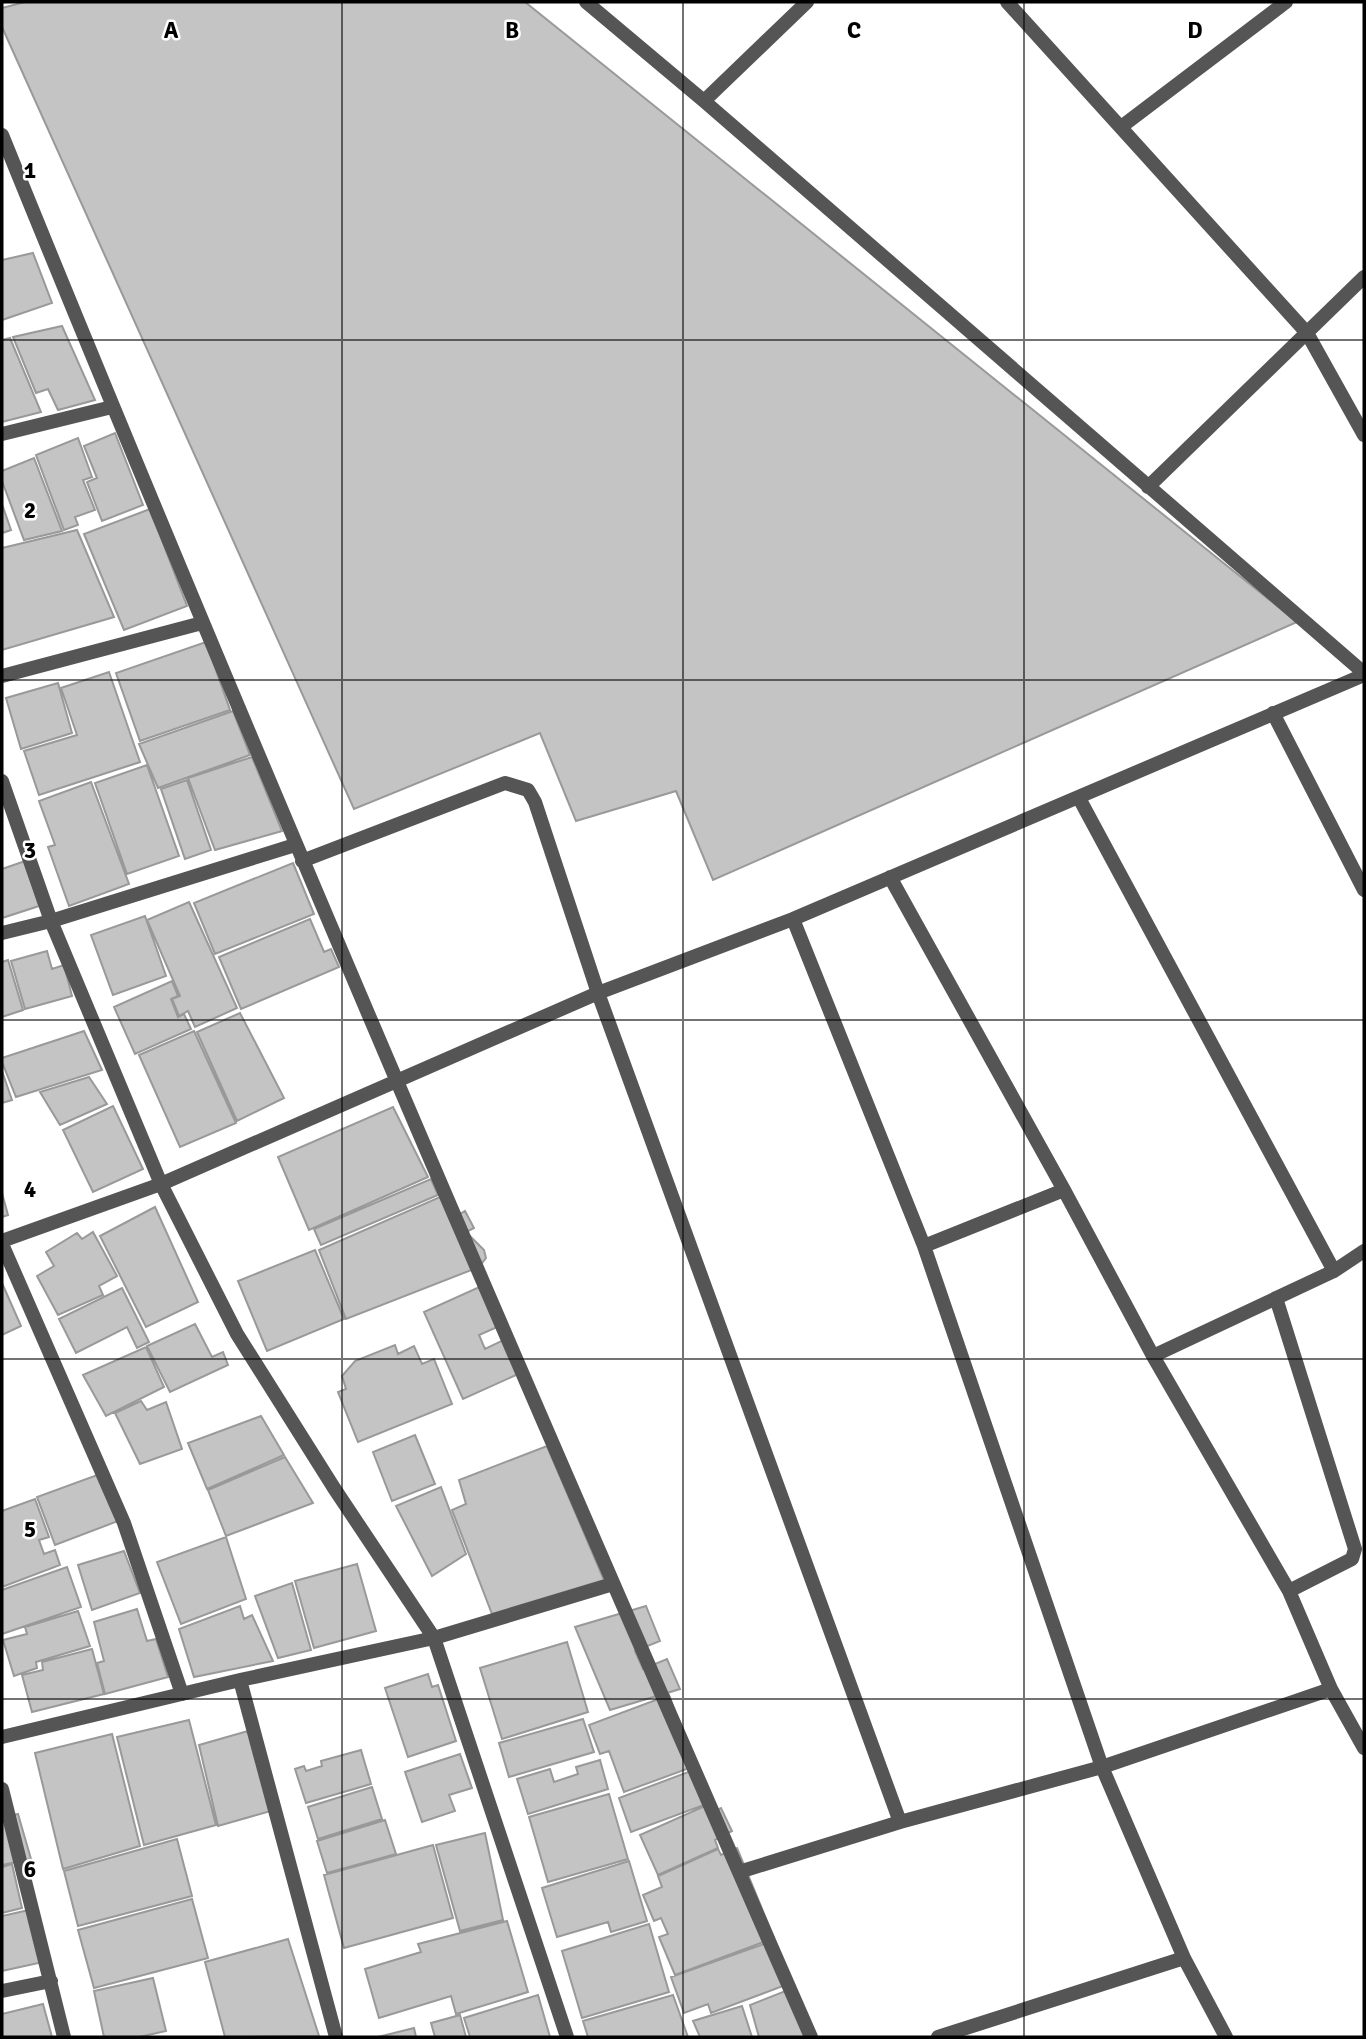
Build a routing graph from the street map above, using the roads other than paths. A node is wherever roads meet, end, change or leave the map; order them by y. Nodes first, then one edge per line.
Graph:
1 (586, 2) edge
2 (807, 2) edge
3 (1007, 2) edge
4 (1286, 2) edge
5 (704, 101) junction
6 (1121, 127) junction
7 (3, 142) edge
8 (1364, 277) edge
9 (1307, 333) junction
10 (112, 407) junction
11 (2, 434) edge
12 (1364, 435) edge
13 (1148, 487) junction
14 (202, 624) junction
15 (1364, 674) edge
16 (2, 676) edge
17 (1273, 713) junction
18 (2, 781) edge
19 (1079, 798) junction
20 (295, 845) junction
21 (302, 861) junction
22 (890, 877) junction
23 (1364, 890) edge
24 (793, 919) junction
25 (51, 921) junction
26 (2, 933) edge
27 (598, 993) junction
28 (396, 1081) junction
29 (161, 1184) junction
30 (1063, 1190) junction
31 (2, 1243) edge
32 (924, 1246) junction
33 (1364, 1251) edge
34 (1334, 1271) junction
35 (1276, 1298) junction
36 (1153, 1356) junction
37 (613, 1584) junction
38 (1289, 1591) junction
39 (434, 1638) junction
40 (240, 1680) junction
41 (1331, 1689) junction
42 (181, 1694) junction
43 (2, 1737) edge
44 (1364, 1748) edge
45 (1102, 1768) junction
46 (2, 1789) edge
47 (900, 1822) junction
48 (739, 1872) junction
49 (1184, 1958) junction
50 (51, 1981) junction
51 (2, 1991) edge
52 (64, 2037) edge
53 (336, 2037) edge
54 (567, 2037) edge
55 (811, 2037) edge
56 (938, 2037) edge
57 (1226, 2037) edge

1 - 5 street
2 - 5 street
3 - 6 street
4 - 6 street
5 - 13 street
6 - 9 street
7 - 10 street
8 - 9 street
9 - 12 street
9 - 13 street
10 - 11 street
10 - 14 street
13 - 15 street
14 - 16 street
14 - 20 street
15 - 17 street
17 - 19 street
17 - 23 street
18 - 25 street
19 - 22 street
19 - 34 street
20 - 21 street
20 - 25 street
21 - 27 street
21 - 28 street
22 - 24 street
22 - 30 street
24 - 27 street
24 - 32 street
25 - 26 street
25 - 29 street
27 - 28 street
27 - 47 street
28 - 29 street
28 - 37 street
29 - 31 street
29 - 39 street
30 - 32 street
30 - 36 street
31 - 42 street
32 - 45 street
33 - 34 street
34 - 35 street
35 - 36 street
35 - 38 street
36 - 38 street
37 - 39 street
37 - 48 street
38 - 41 street
39 - 40 street
39 - 54 street
40 - 42 street
40 - 53 street
41 - 44 street
41 - 45 street
42 - 43 street
45 - 47 street
45 - 49 street
46 - 50 street
47 - 48 street
48 - 55 street
49 - 56 street
49 - 57 street
50 - 51 street
50 - 52 street

